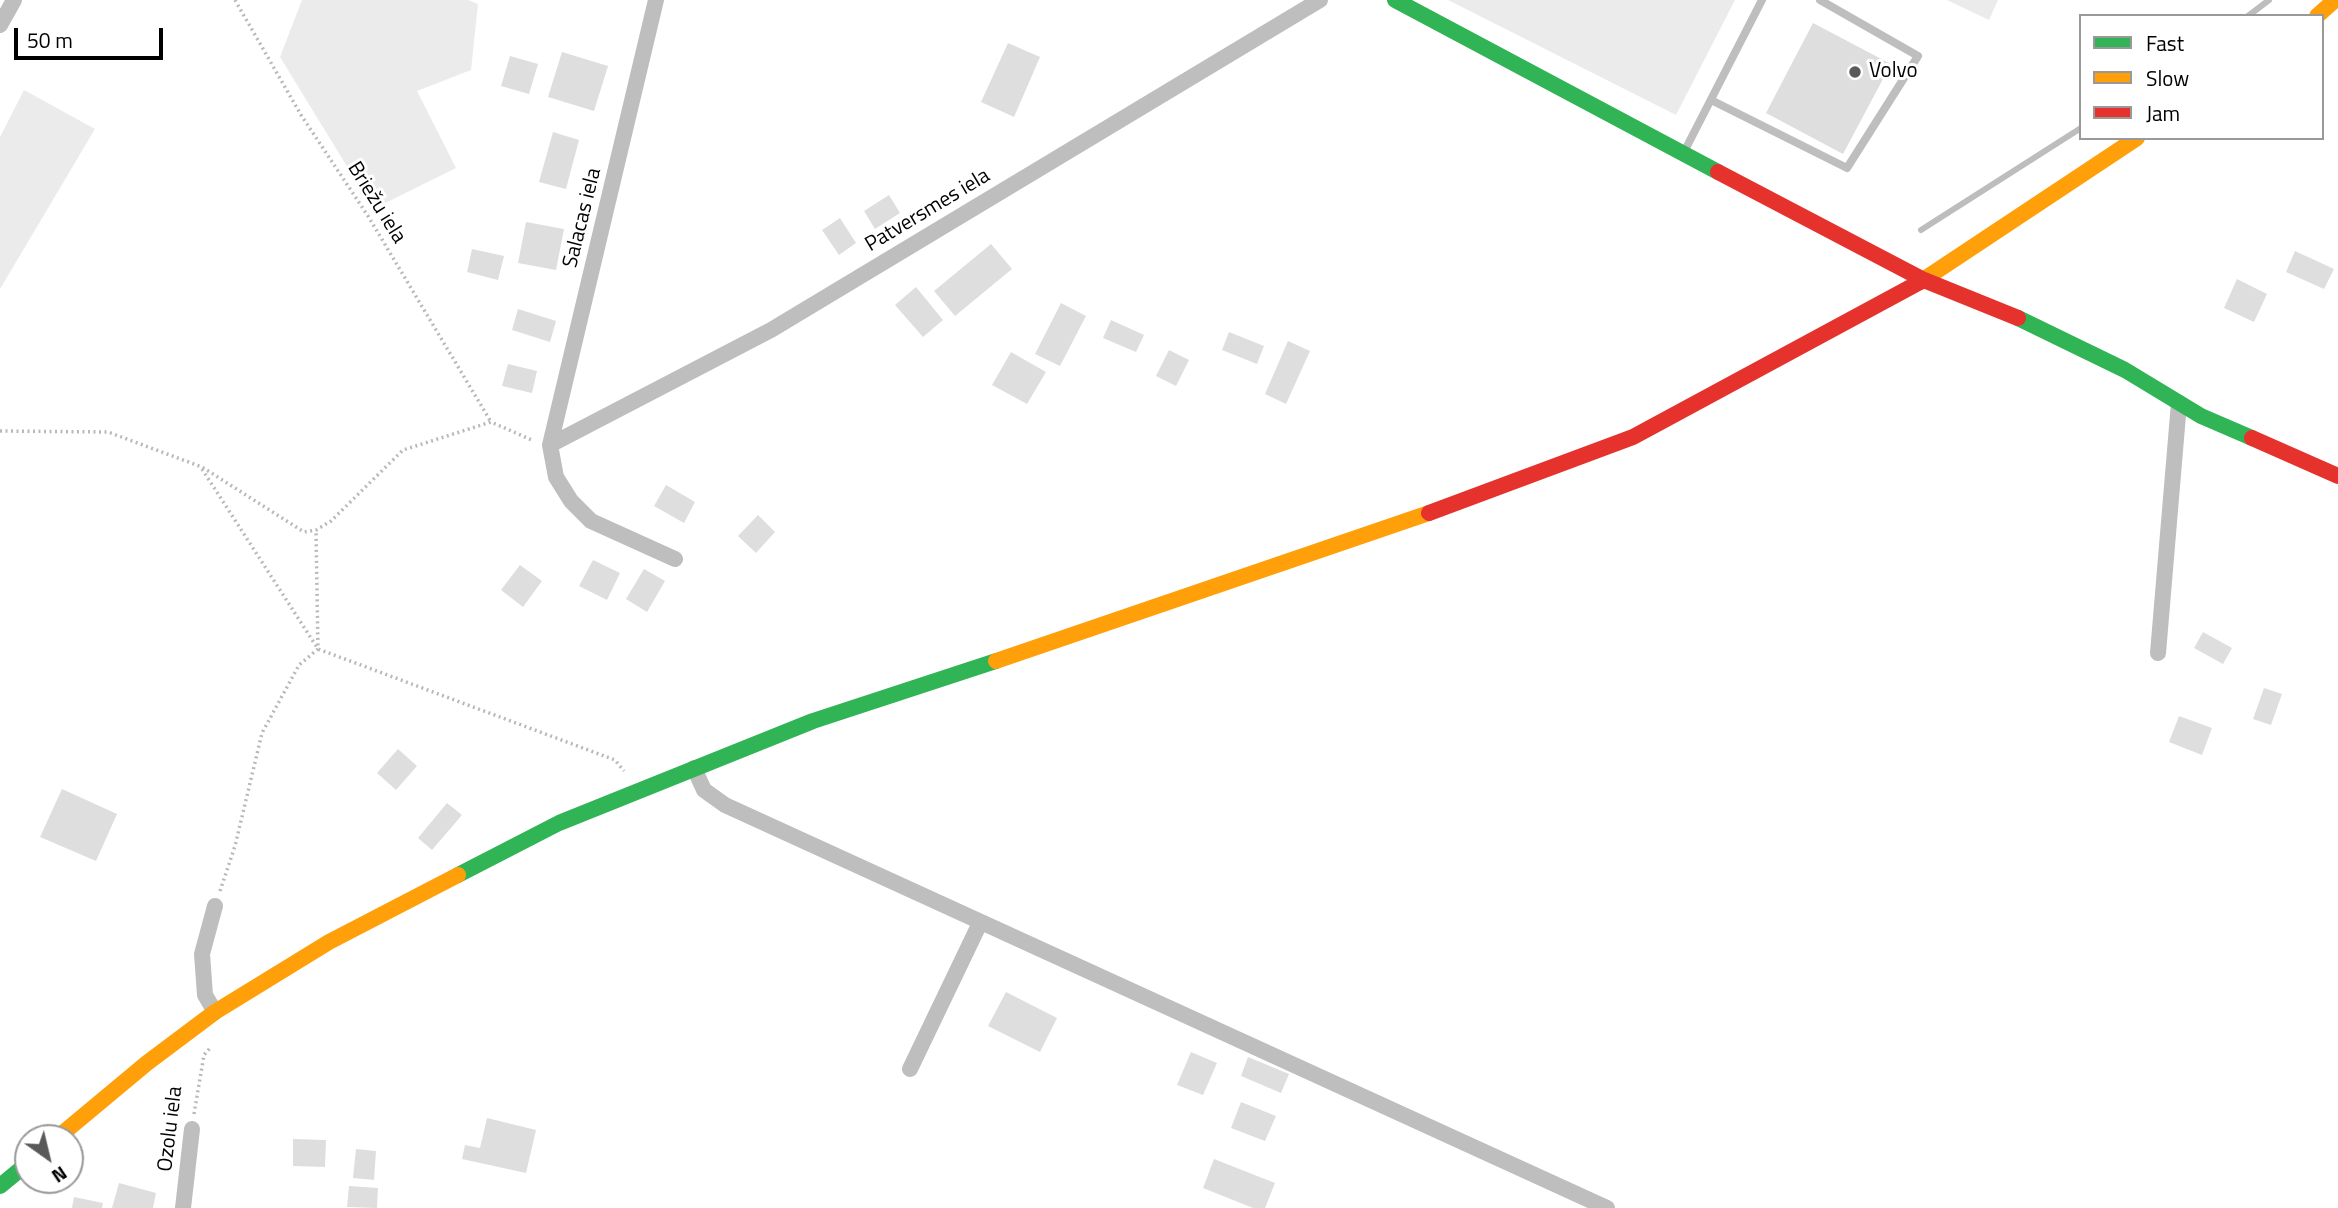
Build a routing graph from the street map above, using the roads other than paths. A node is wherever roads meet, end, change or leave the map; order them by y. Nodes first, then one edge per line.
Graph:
1 (14, 0) edge
2 (656, 0) edge
3 (1320, 0) edge
4 (1395, 0) edge
5 (1762, 0) edge
6 (1820, 0) edge
7 (2335, 0) edge
8 (2319, 14) edge
9 (0, 25) edge
10 (1711, 100) junction
11 (2134, 140) edge
12 (1684, 152) junction
13 (1924, 280) junction
14 (2179, 402) junction
15 (550, 445) junction
16 (2338, 476) edge
17 (675, 559) dead end
18 (2158, 653) dead end
19 (694, 768) junction
20 (215, 906) road end
21 (980, 923) junction
22 (215, 1012) junction
23 (910, 1069) dead end
24 (74, 1124) edge
25 (192, 1129) road end
26 (14, 1174) edge
27 (0, 1186) edge
28 (183, 1208) edge
29 (1607, 1208) edge

1 - 9 street
2 - 15 street, Salacas iela
3 - 15 street, Patversmes iela
4 - 12 main road
5 - 10 lane
6 - 10 lane
7 - 8 main road
10 - 12 lane
11 - 13 main road
12 - 13 main road
13 - 14 main road
13 - 19 main road
14 - 16 main road
14 - 18 street
15 - 17 street
19 - 21 street
19 - 22 main road
20 - 22 street
21 - 23 street
21 - 29 street
22 - 24 main road
25 - 28 street, Ozolu iela
26 - 27 main road

